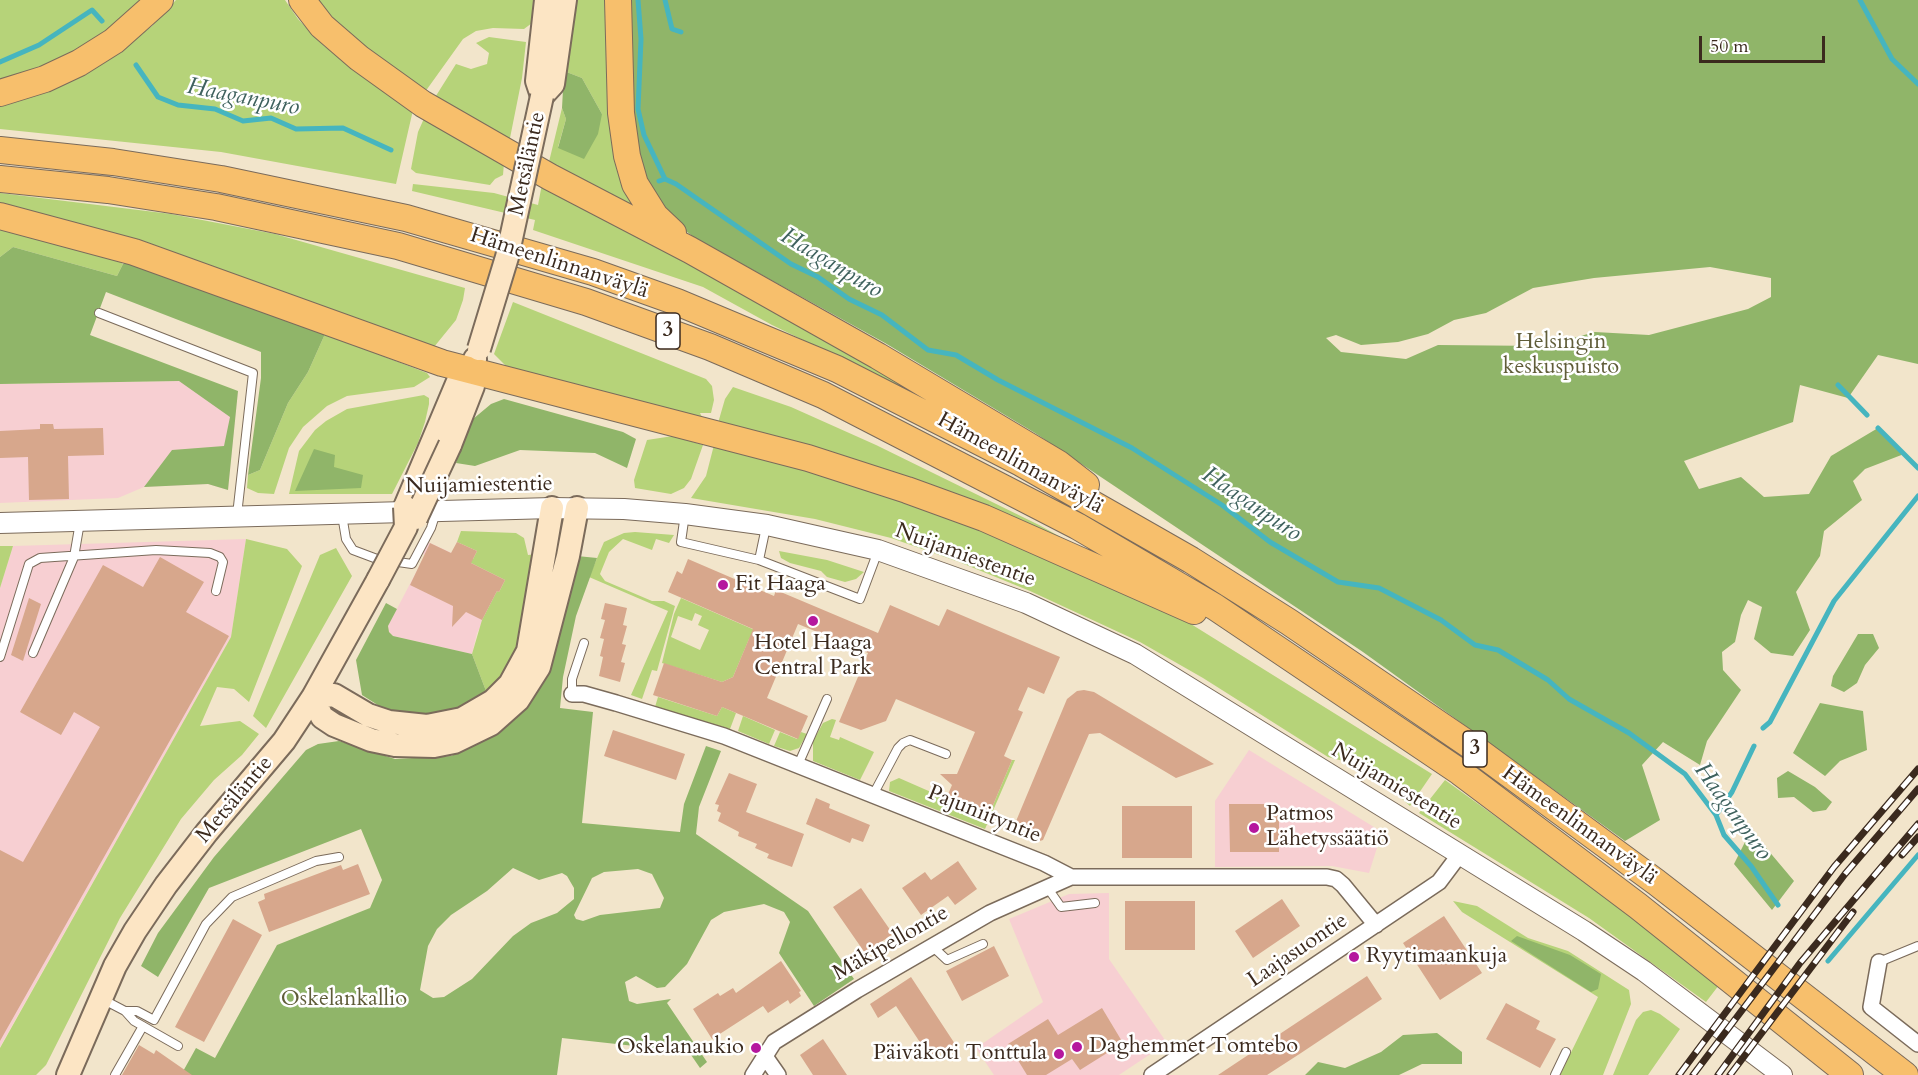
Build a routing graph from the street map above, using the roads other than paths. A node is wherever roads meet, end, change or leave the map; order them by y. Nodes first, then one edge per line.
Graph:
1 (160, 0) edge
2 (302, 0) edge
3 (546, 0) edge
4 (565, 0) edge
5 (618, 0) edge
6 (0, 93) edge
7 (542, 96) junction
8 (0, 150) edge
9 (0, 179) edge
10 (0, 216) edge
11 (690, 250) junction
12 (99, 313) dead end
13 (475, 360) junction
14 (552, 508) junction
15 (577, 508) junction
16 (436, 512) junction
17 (342, 513) junction
18 (685, 514) junction
19 (237, 516) junction
20 (80, 521) junction
21 (0, 523) edge
22 (767, 525) junction
23 (1147, 535) junction
24 (878, 550) junction
25 (74, 557) junction
26 (759, 560) junction
27 (216, 591) dead end
28 (584, 643) dead end
29 (1275, 648) junction
30 (33, 652) dead end
31 (0, 657) edge
32 (572, 694) joint
33 (313, 697) junction
34 (826, 699) dead end
35 (946, 754) dead end
36 (798, 765) junction
37 (873, 795) junction
38 (1460, 854) junction
39 (339, 857) dead end
40 (1071, 877) junction
41 (1047, 887) junction
42 (1095, 903) dead end
43 (1376, 925) junction
44 (983, 944) dead end
45 (932, 946) junction
46 (1918, 946) edge
47 (1880, 962) joint
48 (100, 998) junction
49 (125, 1011) junction
50 (143, 1026) junction
51 (1918, 1044) edge
52 (178, 1046) dead end
53 (1566, 1052) dead end
54 (764, 1055) junction
55 (1169, 1070) edge
56 (68, 1075) edge
57 (115, 1075) edge
58 (753, 1075) edge
59 (778, 1075) edge
60 (1152, 1075) edge
61 (1555, 1075) edge
62 (1782, 1075) edge
63 (1850, 1075) edge
64 (1905, 1075) edge

1 - 6 highway
2 - 11 highway
3 - 7 main road, Metsäläntie
4 - 7 main road, Metsäläntie
5 - 11 highway
7 - 13 main road, Metsäläntie, bridge
8 - 23 highway, Hämeenlinnanväylä / 3
9 - 29 highway, Hämeenlinnanväylä / 3
10 - 13 highway
11 - 23 highway
12 - 19 lane
13 - 29 highway
13 - 33 main road, Metsäläntie, bridge
14 - 15 street, Nuijamiestentie
14 - 16 street, Nuijamiestentie
14 - 33 main road
15 - 18 street, Nuijamiestentie
15 - 33 main road
16 - 17 street, Nuijamiestentie
16 - 17 lane
17 - 19 street, Nuijamiestentie
18 - 22 street, Nuijamiestentie
18 - 26 lane
19 - 20 street, Nuijamiestentie
20 - 21 street, Nuijamiestentie
20 - 25 lane
22 - 24 street, Nuijamiestentie
22 - 26 lane
23 - 64 highway, Hämeenlinnanväylä / 3
24 - 26 lane
24 - 38 street, Nuijamiestentie
25 - 27 lane
25 - 30 lane
25 - 31 lane
28 - 32 lane
29 - 63 highway, Hämeenlinnanväylä / 3
32 - 36 street, Pajuniityntie
33 - 48 main road, Metsäläntie
34 - 36 lane
35 - 37 lane
36 - 37 street, Pajuniityntie
37 - 40 street, Pajuniityntie
38 - 43 street, Laajasuontie
38 - 62 street, Nuijamiestentie
39 - 49 lane
40 - 41 street, Mäkipellontie
40 - 43 street, Pajuniityntie
41 - 42 lane
41 - 45 street, Mäkipellontie
43 - 55 street, Laajasuontie
44 - 45 lane
45 - 54 street, Mäkipellontie
46 - 47 lane
47 - 51 street
48 - 49 lane
48 - 56 main road, Metsäläntie
49 - 50 lane
50 - 52 lane
50 - 57 lane
53 - 61 lane
54 - 58 street, Mäkipellontie
54 - 59 street
55 - 60 street, Laajasuontie

